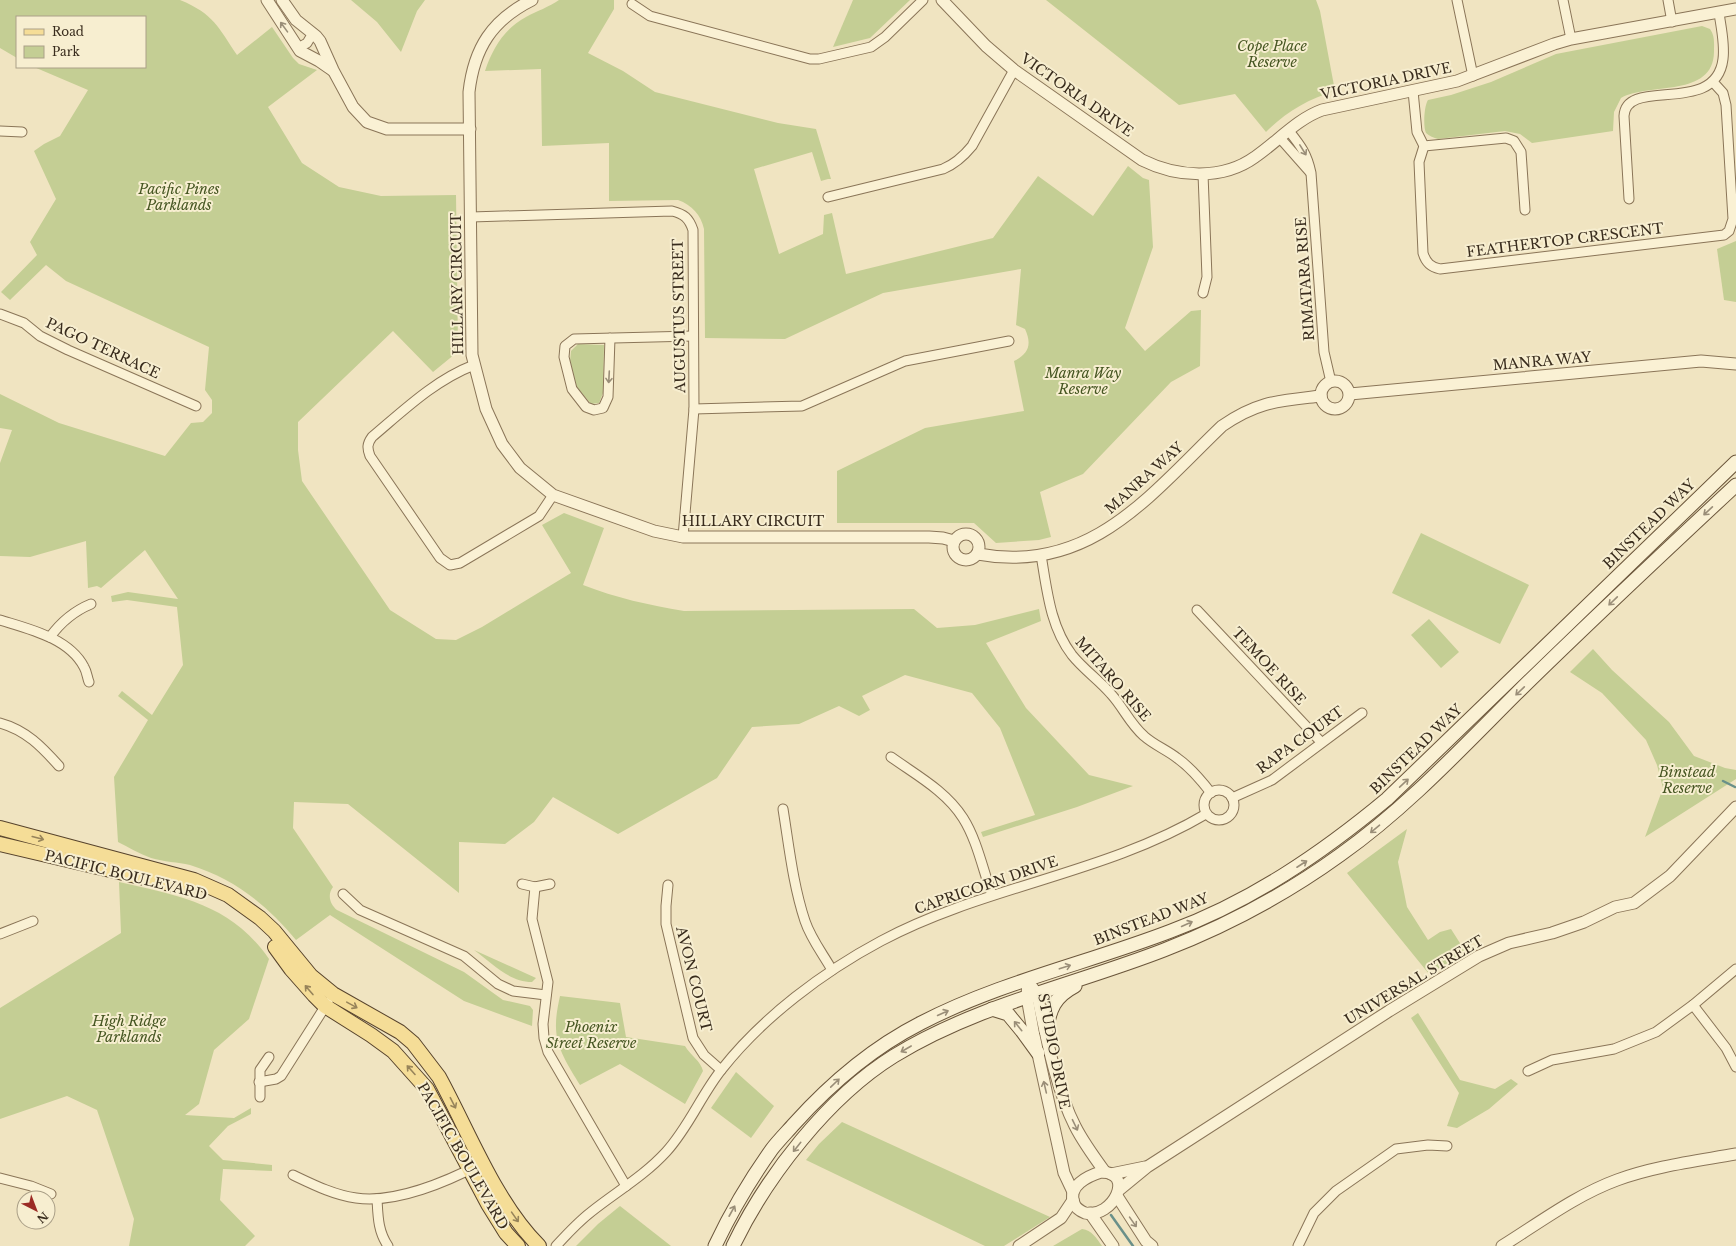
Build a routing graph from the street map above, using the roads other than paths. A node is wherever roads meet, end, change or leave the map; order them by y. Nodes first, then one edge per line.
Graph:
1 (267, 0) edge
2 (282, 0) edge
3 (532, 0) edge
4 (923, 0) edge
5 (942, 0) edge
6 (1457, 0) edge
7 (1563, 0) edge
8 (1668, 0) edge
9 (632, 4) dead end
10 (1736, 9) edge
11 (1719, 13) junction
12 (1672, 22) junction
13 (313, 34) junction
14 (1571, 39) junction
15 (298, 48) junction
16 (333, 70) junction
17 (1014, 70) junction
18 (1473, 76) junction
19 (1713, 82) junction
20 (1413, 91) junction
21 (470, 129) junction
22 (0, 131) edge
23 (22, 132) dead end
24 (1285, 134) junction
25 (1424, 146) junction
26 (1203, 174) junction
27 (828, 197) dead end
28 (1629, 199) dead end
29 (1525, 210) dead end
30 (471, 217) junction
31 (1203, 293) dead end
32 (0, 315) edge
33 (694, 336) junction
34 (610, 338) junction
35 (1009, 341) dead end
36 (1736, 364) edge
37 (474, 366) junction
38 (1331, 382) junction
39 (1350, 394) junction
40 (1321, 396) junction
41 (196, 406) dead end
42 (694, 409) junction
43 (1736, 462) edge
44 (1736, 485) edge
45 (553, 495) junction
46 (683, 537) junction
47 (954, 541) junction
48 (978, 554) junction
49 (1041, 555) junction
50 (91, 604) dead end
51 (1197, 610) dead end
52 (0, 620) edge
53 (50, 637) junction
54 (89, 682) dead end
55 (1362, 713) dead end
56 (0, 723) edge
57 (1321, 742) junction
58 (891, 757) dead end
59 (59, 766) dead end
60 (1211, 793) junction
61 (1232, 798) junction
62 (1736, 807) edge
63 (783, 809) dead end
64 (1206, 814) junction
65 (0, 828) edge
66 (0, 844) edge
67 (522, 884) dead end
68 (550, 884) dead end
69 (668, 885) dead end
70 (535, 887) junction
71 (343, 894) dead end
72 (992, 895) junction
73 (33, 921) dead end
74 (0, 934) edge
75 (1736, 969) edge
76 (832, 970) junction
77 (1096, 974) junction
78 (1028, 979) junction
79 (546, 995) junction
80 (1032, 995) junction
81 (329, 1000) junction
82 (1693, 1005) junction
83 (992, 1009) junction
84 (1046, 1032) junction
85 (1038, 1053) junction
86 (269, 1057) dead end
87 (1736, 1067) edge
88 (721, 1070) junction
89 (1528, 1071) dead end
90 (260, 1082) junction
91 (260, 1097) dead end
92 (1447, 1146) dead end
93 (1736, 1154) edge
94 (483, 1163) junction
95 (1147, 1167) junction
96 (470, 1170) junction
97 (1108, 1173) junction
98 (293, 1175) dead end
99 (0, 1178) edge
100 (626, 1186) junction
101 (42, 1190) edge
102 (1118, 1193) junction
103 (1073, 1196) junction
104 (377, 1199) junction
105 (1090, 1213) junction
106 (388, 1246) edge
107 (518, 1246) edge
108 (539, 1246) edge
109 (556, 1246) edge
110 (715, 1246) edge
111 (733, 1246) edge
112 (1019, 1246) edge
113 (1113, 1246) edge
114 (1152, 1246) edge
115 (1298, 1246) edge
116 (1502, 1246) edge

15 -> 1 street
2 - 13 street
3 - 21 street, HILLARY CIRCUIT
4 - 9 street
5 - 17 street, VICTORIA DRIVE
6 - 18 street
7 - 14 street
8 - 12 street
10 - 11 street, VICTORIA DRIVE
11 - 12 street, VICTORIA DRIVE
11 - 19 street
12 - 14 street, VICTORIA DRIVE
13 - 15 street
13 - 16 street
14 - 18 street, VICTORIA DRIVE
15 - 16 street
16 - 21 street
17 - 26 street, VICTORIA DRIVE
17 - 27 street
18 - 20 street, VICTORIA DRIVE
19 - 25 street, FEATHERTOP CRESCENT
19 - 28 street
20 - 24 street, VICTORIA DRIVE
20 - 25 street
21 - 30 street, HILLARY CIRCUIT
22 - 23 street
24 - 26 street, VICTORIA DRIVE
24 - 38 street, RIMATARA RISE
25 - 29 street
26 - 31 street
30 - 33 street, AUGUSTUS STREET
30 - 37 street, HILLARY CIRCUIT
32 - 41 street, PAGO TERRACE
33 - 34 street
33 - 42 street, AUGUSTUS STREET
34 -> 34 street
35 - 42 street
36 - 39 street, MANRA WAY
37 - 45 street, HILLARY CIRCUIT
37 - 45 street
38 - 39 street
38 - 40 street
39 - 40 street
40 - 49 street, MANRA WAY
42 - 46 street, AUGUSTUS STREET
78 -> 43 main road, BINSTEAD WAY
44 -> 77 main road
45 - 46 street, HILLARY CIRCUIT
46 - 47 street, HILLARY CIRCUIT
47 - 48 street
47 - 48 street
48 - 49 street, MANRA WAY
49 - 60 street, MITARO RISE
50 - 53 street
51 - 57 street, TEMOE RISE
52 - 53 street
53 - 54 street
55 - 57 street, RAPA COURT
56 - 59 street
57 - 61 street, RAPA COURT
58 - 72 street
60 - 61 street
60 - 64 street
61 - 64 street
62 - 95 street, UNIVERSAL STREET
63 - 76 street
64 - 72 street, CAPRICORN DRIVE
65 -> 81 main road, PACIFIC BOULEVARD
81 -> 66 main road, PACIFIC BOULEVARD
67 - 70 street
68 - 70 street
69 - 88 street, AVON COURT
70 - 79 street
71 - 79 street
72 - 76 street, CAPRICORN DRIVE
73 - 74 street
75 - 82 street
76 - 88 street, CAPRICORN DRIVE
77 - 80 main road
77 - 84 main road
78 - 80 street, STUDIO DRIVE
110 -> 78 main road, BINSTEAD WAY
79 - 100 street
80 - 83 main road
80 - 84 street, STUDIO DRIVE
80 - 85 street, STUDIO DRIVE
81 - 90 street
81 -> 94 main road, PACIFIC BOULEVARD
96 -> 81 main road, PACIFIC BOULEVARD
82 - 87 street
82 - 89 street
85 -> 83 main road
83 -> 111 main road
84 -> 97 street, STUDIO DRIVE
103 -> 85 street, STUDIO DRIVE
86 - 90 street
88 - 100 street, CAPRICORN DRIVE
90 - 91 street
92 - 115 street
93 - 116 street
94 - 96 street
94 -> 108 main road, PACIFIC BOULEVARD
95 - 97 street, UNIVERSAL STREET
95 - 102 street, UNIVERSAL STREET
96 - 104 street
96 - 107 main road, PACIFIC BOULEVARD
97 - 102 street
97 - 103 street
98 - 104 street
99 - 101 street
100 - 109 street, CAPRICORN DRIVE
102 - 105 street
102 -> 114 street
103 - 105 street
103 - 112 street
104 - 106 street
105 - 113 street

